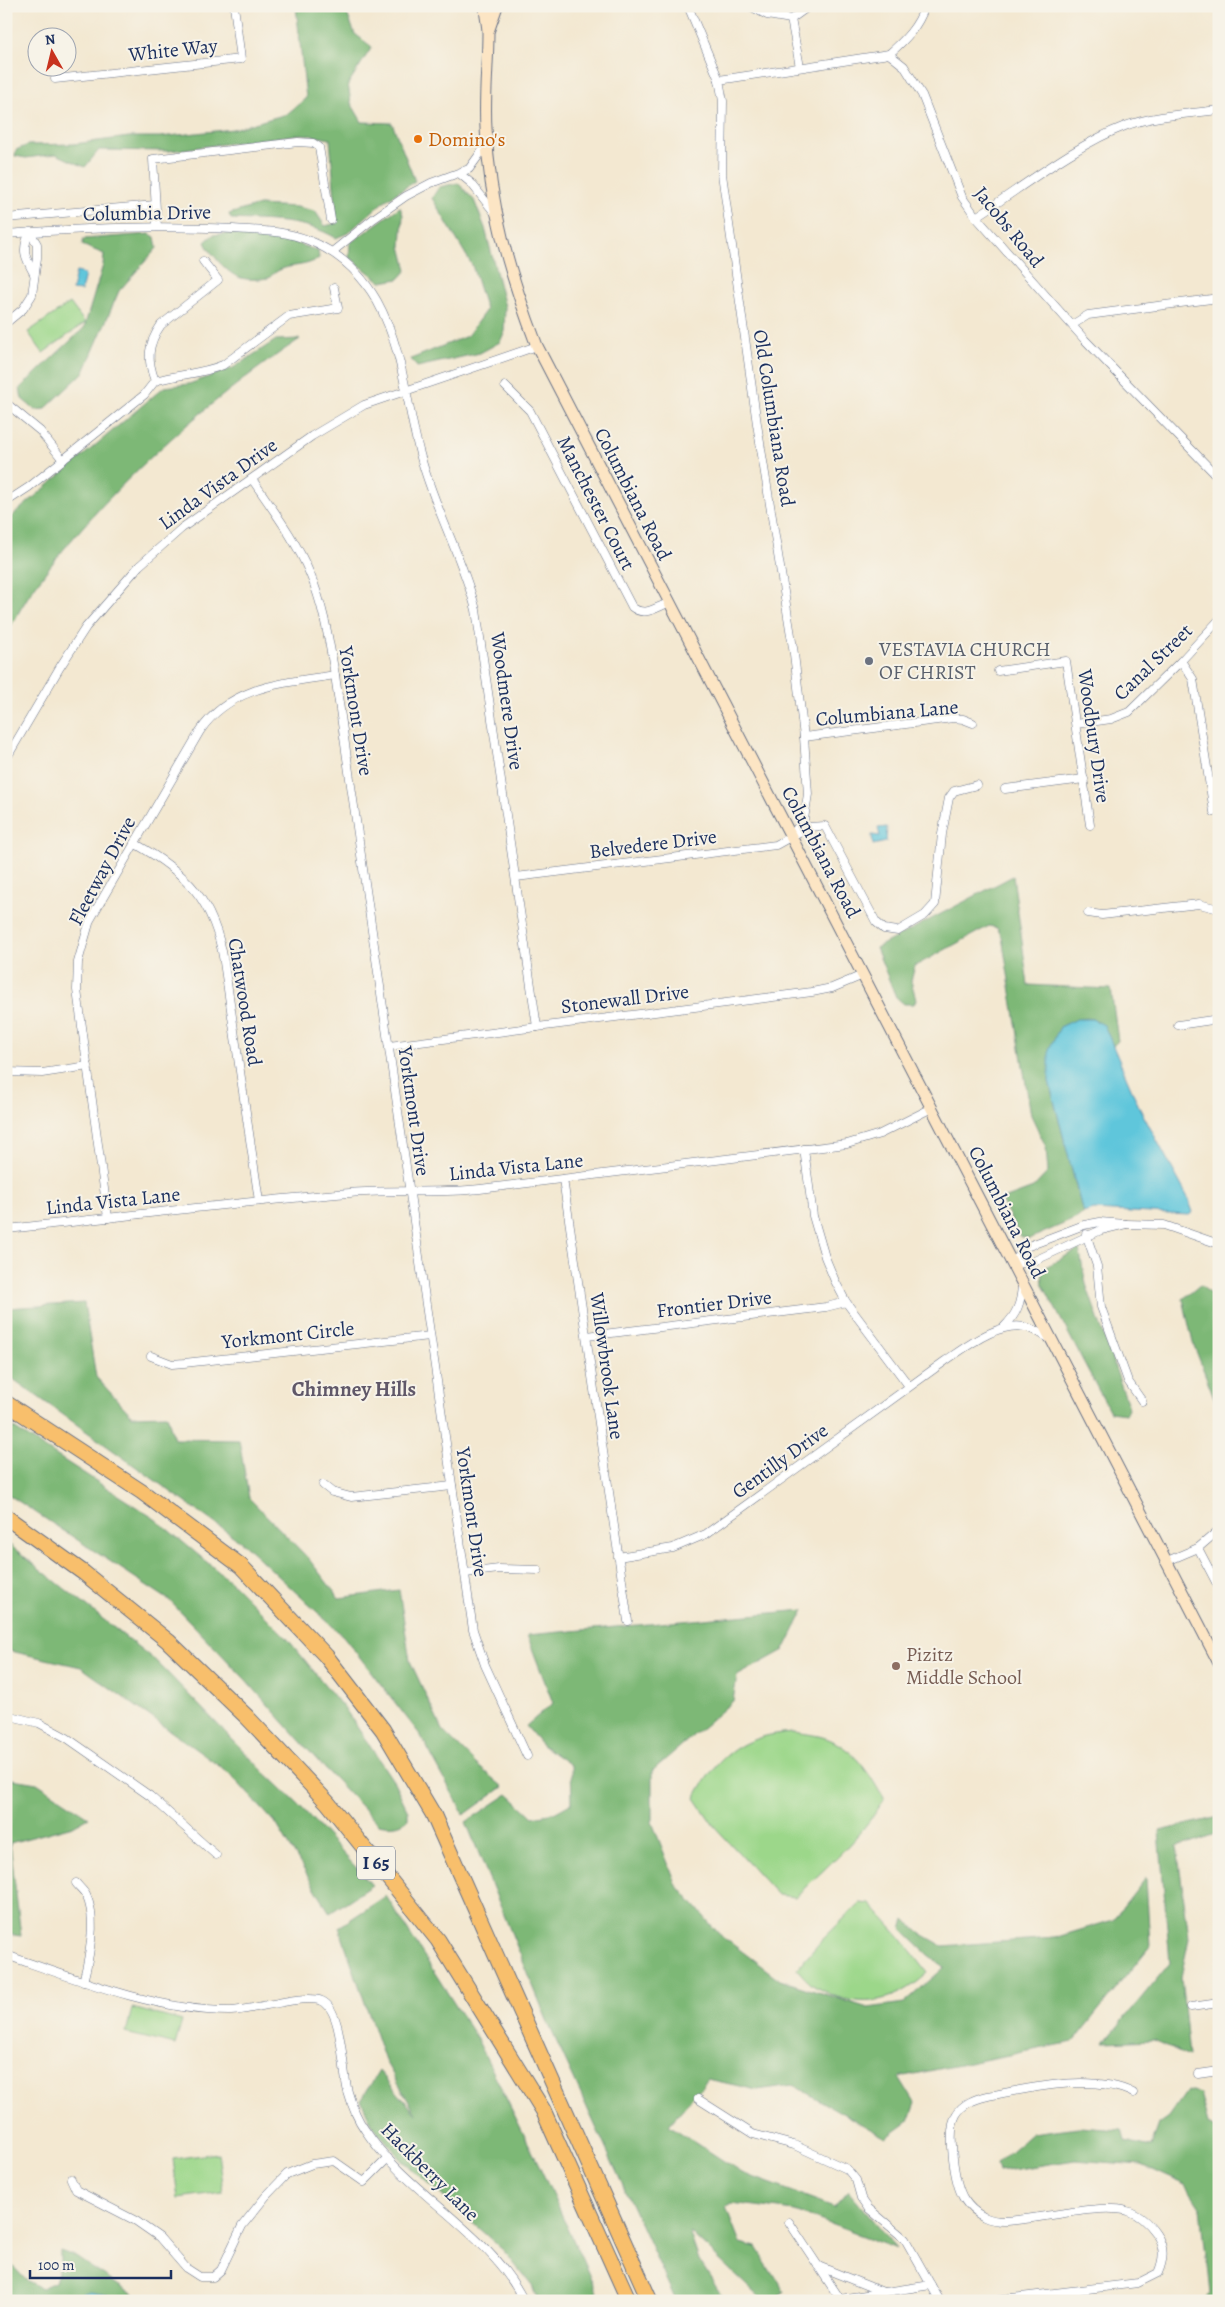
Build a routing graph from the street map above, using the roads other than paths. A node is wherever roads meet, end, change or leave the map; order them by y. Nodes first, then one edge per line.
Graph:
1 (234, 6) edge
2 (485, 6) edge
3 (497, 6) edge
4 (688, 6) edge
5 (750, 6) edge
6 (809, 6) edge
7 (925, 6) edge
8 (791, 19) junction
9 (488, 31) junction
10 (889, 54) junction
11 (800, 67) junction
12 (55, 79) dead end
13 (719, 80) junction
14 (1219, 110) edge
15 (486, 144) junction
16 (460, 174) junction
17 (155, 205) junction
18 (496, 215) junction
19 (976, 217) junction
20 (6, 218) edge
21 (331, 220) dead end
22 (157, 227) junction
23 (30, 232) junction
24 (6, 234) edge
25 (332, 252) junction
26 (203, 261) dead end
27 (34, 274) junction
28 (334, 288) dead end
29 (1219, 298) edge
30 (6, 323) edge
31 (1072, 325) junction
32 (537, 346) junction
33 (155, 381) junction
34 (505, 386) dead end
35 (407, 389) junction
36 (6, 402) edge
37 (63, 460) junction
38 (1219, 478) edge
39 (252, 479) junction
40 (6, 502) edge
41 (668, 603) junction
42 (1219, 620) edge
43 (1181, 661) junction
44 (998, 671) dead end
45 (334, 675) junction
46 (973, 723) dead end
47 (1076, 724) junction
48 (804, 737) junction
49 (6, 759) edge
50 (1084, 779) junction
51 (977, 786) dead end
52 (1005, 789) dead end
53 (1214, 812) dead end
54 (1090, 825) dead end
55 (791, 836) junction
56 (134, 843) junction
57 (516, 877) junction
58 (1219, 909) edge
59 (1088, 913) dead end
60 (863, 975) junction
61 (1219, 1020) edge
62 (1178, 1025) dead end
63 (537, 1027) junction
64 (389, 1046) junction
65 (88, 1066) junction
66 (6, 1072) edge
67 (932, 1108) junction
68 (804, 1149) junction
69 (563, 1179) junction
70 (409, 1191) junction
71 (259, 1201) junction
72 (108, 1218) junction
73 (1126, 1224) junction
74 (1084, 1225) junction
75 (6, 1229) edge
76 (1087, 1237) junction
77 (1219, 1244) edge
78 (1012, 1264) junction
79 (1023, 1284) junction
80 (846, 1302) junction
81 (1004, 1328) junction
82 (430, 1336) junction
83 (587, 1336) junction
84 (1050, 1339) junction
85 (151, 1356) dead end
86 (909, 1386) junction
87 (1142, 1401) dead end
88 (6, 1403) edge
89 (323, 1485) dead end
90 (452, 1486) junction
91 (6, 1517) edge
92 (1219, 1530) edge
93 (1198, 1548) junction
94 (618, 1557) junction
95 (1165, 1562) junction
96 (538, 1570) dead end
97 (465, 1574) junction
98 (1219, 1588) edge
99 (628, 1621) dead end
100 (1219, 1663) edge
101 (6, 1714) edge
102 (528, 1756) dead end
103 (216, 1855) dead end
104 (76, 1883) dead end
105 (6, 1955) edge
106 (83, 1982) junction
107 (1219, 2004) edge
108 (1191, 2007) dead end
109 (1219, 2071) edge
110 (1198, 2074) dead end
111 (1133, 2093) dead end
112 (698, 2099) dead end
113 (388, 2158) junction
114 (71, 2179) dead end
115 (789, 2222) dead end
116 (818, 2266) junction
117 (931, 2285) junction
118 (885, 2292) junction
119 (524, 2301) edge
120 (629, 2301) edge
121 (650, 2301) edge
122 (940, 2301) edge
123 (986, 2301) edge

1 - 12 street, White Way
2 - 9 main road, Columbiana Road
3 - 9 main road, Columbiana Road
4 - 13 street, Old Columbiana Road
5 - 8 street
6 - 8 street
7 - 10 street
8 - 11 street
9 - 15 main road, Columbiana Road
10 - 11 street
10 - 19 street, Jacobs Road
11 - 13 street
13 - 48 street, Old Columbiana Road
14 - 19 street
15 - 16 street
15 - 18 main road, Columbiana Road
16 - 18 street
16 - 25 street
17 - 20 street
17 - 21 street
17 - 22 street
18 - 32 main road, Columbiana Road
19 - 31 street, Jacobs Road
22 - 23 street, Columbia Drive
22 - 25 street, Columbia Drive
23 - 24 street, Columbia Drive
23 - 27 street
23 - 27 street
25 - 35 street, Woodmere Drive
26 - 33 street
27 - 30 street
28 - 33 street
29 - 31 street
31 - 38 street, Jacobs Road
32 - 35 street, Linda Vista Drive
32 - 41 main road, Columbiana Road
33 - 37 street
34 - 41 street, Manchester Court
35 - 39 street, Linda Vista Drive
35 - 57 street, Woodmere Drive
36 - 37 street
37 - 40 street
39 - 45 street, Yorkmont Drive
39 - 49 street, Linda Vista Drive
41 - 55 main road, Columbiana Road
42 - 43 street, Canal Street
43 - 47 street, Canal Street
43 - 53 street
44 - 47 street, Woodbury Drive
45 - 56 street, Fleetway Drive
45 - 64 street, Yorkmont Drive
46 - 48 street, Columbiana Lane
47 - 50 street, Woodbury Drive
48 - 55 street, Old Columbiana Road
50 - 52 street
50 - 54 street, Woodbury Drive
51 - 55 street, Belvedere Drive
55 - 57 street, Belvedere Drive
55 - 60 main road, Columbiana Road
56 - 65 street, Fleetway Drive
56 - 71 street, Chatwood Road
57 - 63 street, Woodmere Drive
58 - 59 street
60 - 63 street, Stonewall Drive
60 - 67 main road, Columbiana Road
61 - 62 street
63 - 64 street, Stonewall Drive
64 - 70 street, Yorkmont Drive
65 - 66 street
65 - 72 street, Fleetway Drive
67 - 68 street, Linda Vista Lane
67 - 78 main road, Columbiana Road
68 - 69 street, Linda Vista Lane
68 - 80 street
69 - 70 street, Linda Vista Lane
69 - 83 street, Willowbrook Lane
70 - 71 street, Linda Vista Lane
70 - 82 street, Yorkmont Drive
71 - 72 street, Linda Vista Lane
72 - 75 street, Linda Vista Lane
73 - 74 street
73 - 76 street
73 - 77 street
74 - 76 street
74 - 78 street
76 - 78 street
76 - 87 street
78 - 79 main road, Columbiana Road
79 - 81 street, Gentilly Drive
79 - 84 main road, Columbiana Road
80 - 83 street, Frontier Drive
80 - 86 street
81 - 84 street, Gentilly Drive
81 - 86 street, Gentilly Drive
82 - 85 street, Yorkmont Circle
82 - 90 street, Yorkmont Drive
83 - 94 street, Willowbrook Lane
84 - 95 main road, Columbiana Road
86 - 94 street, Gentilly Drive
88 - 121 highway
89 - 90 street
90 - 97 street, Yorkmont Drive
91 - 120 highway, I 65
92 - 93 street
93 - 95 street
93 - 98 street
94 - 99 street
95 - 100 main road, Columbiana Road
96 - 97 street
97 - 102 street, Yorkmont Drive
101 - 103 street
104 - 106 street
105 - 106 street, Hackberry Lane
106 - 113 street, Hackberry Lane
107 - 108 street
109 - 110 street
111 - 123 street
112 - 117 street
113 - 114 street
113 - 119 street, Hackberry Lane
115 - 116 street
116 - 118 street
116 - 118 street
117 - 118 street
117 - 122 street

